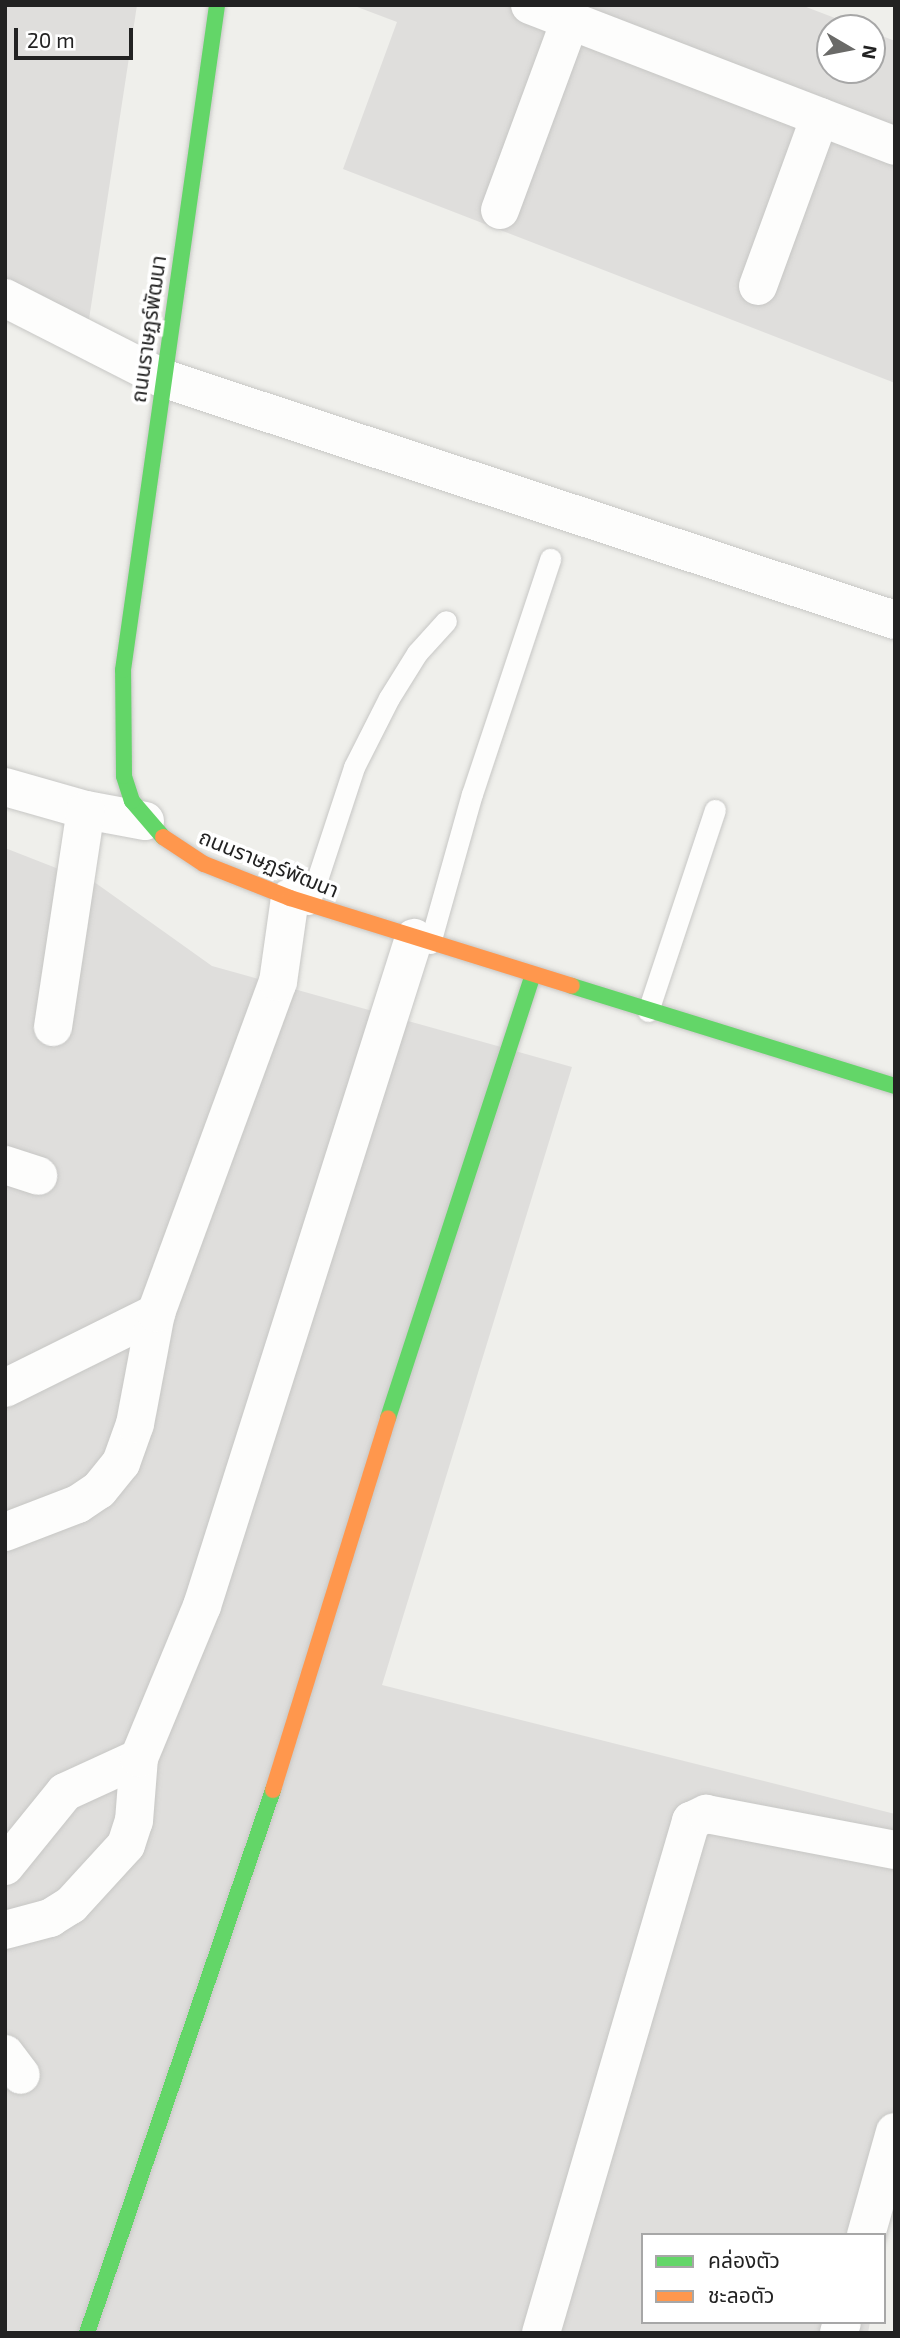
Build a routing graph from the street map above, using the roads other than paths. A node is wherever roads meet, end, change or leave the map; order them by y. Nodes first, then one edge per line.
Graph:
1 (217, 5) edge
2 (530, 5) edge
3 (570, 21) junction
4 (820, 117) junction
5 (895, 146) edge
6 (500, 210) dead end
7 (758, 286) dead end
8 (5, 298) edge
9 (162, 378) junction
10 (550, 559) dead end
11 (895, 620) edge
12 (446, 621) dead end
13 (5, 787) edge
14 (86, 810) junction
15 (715, 810) dead end
16 (145, 821) junction
17 (299, 901) junction
18 (422, 941) junction
19 (533, 975) junction
20 (648, 1011) junction
21 (53, 1027) dead end
22 (895, 1086) edge
23 (156, 1313) junction
24 (5, 1388) edge
25 (5, 1532) edge
26 (139, 1758) junction
27 (895, 1850) edge
28 (5, 1866) edge
29 (5, 1930) edge
30 (895, 2132) edge
31 (867, 2233) edge
32 (87, 2333) edge
33 (541, 2333) edge

1 - 9 street, ถนนราษฏร์พัฒนา
2 - 3 street
3 - 4 street
3 - 6 street
4 - 5 street
4 - 7 street
8 - 9 street
9 - 11 street
9 - 16 street, ถนนราษฏร์พัฒนา
10 - 18 lane
12 - 17 lane
13 - 14 street
14 - 16 street
14 - 21 street
15 - 20 lane
16 - 17 street, ถนนราษฏร์พัฒนา
17 - 18 street, ถนนราษฏร์พัฒนา
17 - 23 street
18 - 19 street, ถนนราษฏร์พัฒนา
18 - 26 street
19 - 20 street, ถนนราษฏร์พัฒนา
19 - 32 street
20 - 22 street, ถนนราษฏร์พัฒนา
23 - 24 street
23 - 25 street
26 - 28 street
26 - 29 street
27 - 33 street
30 - 31 street

